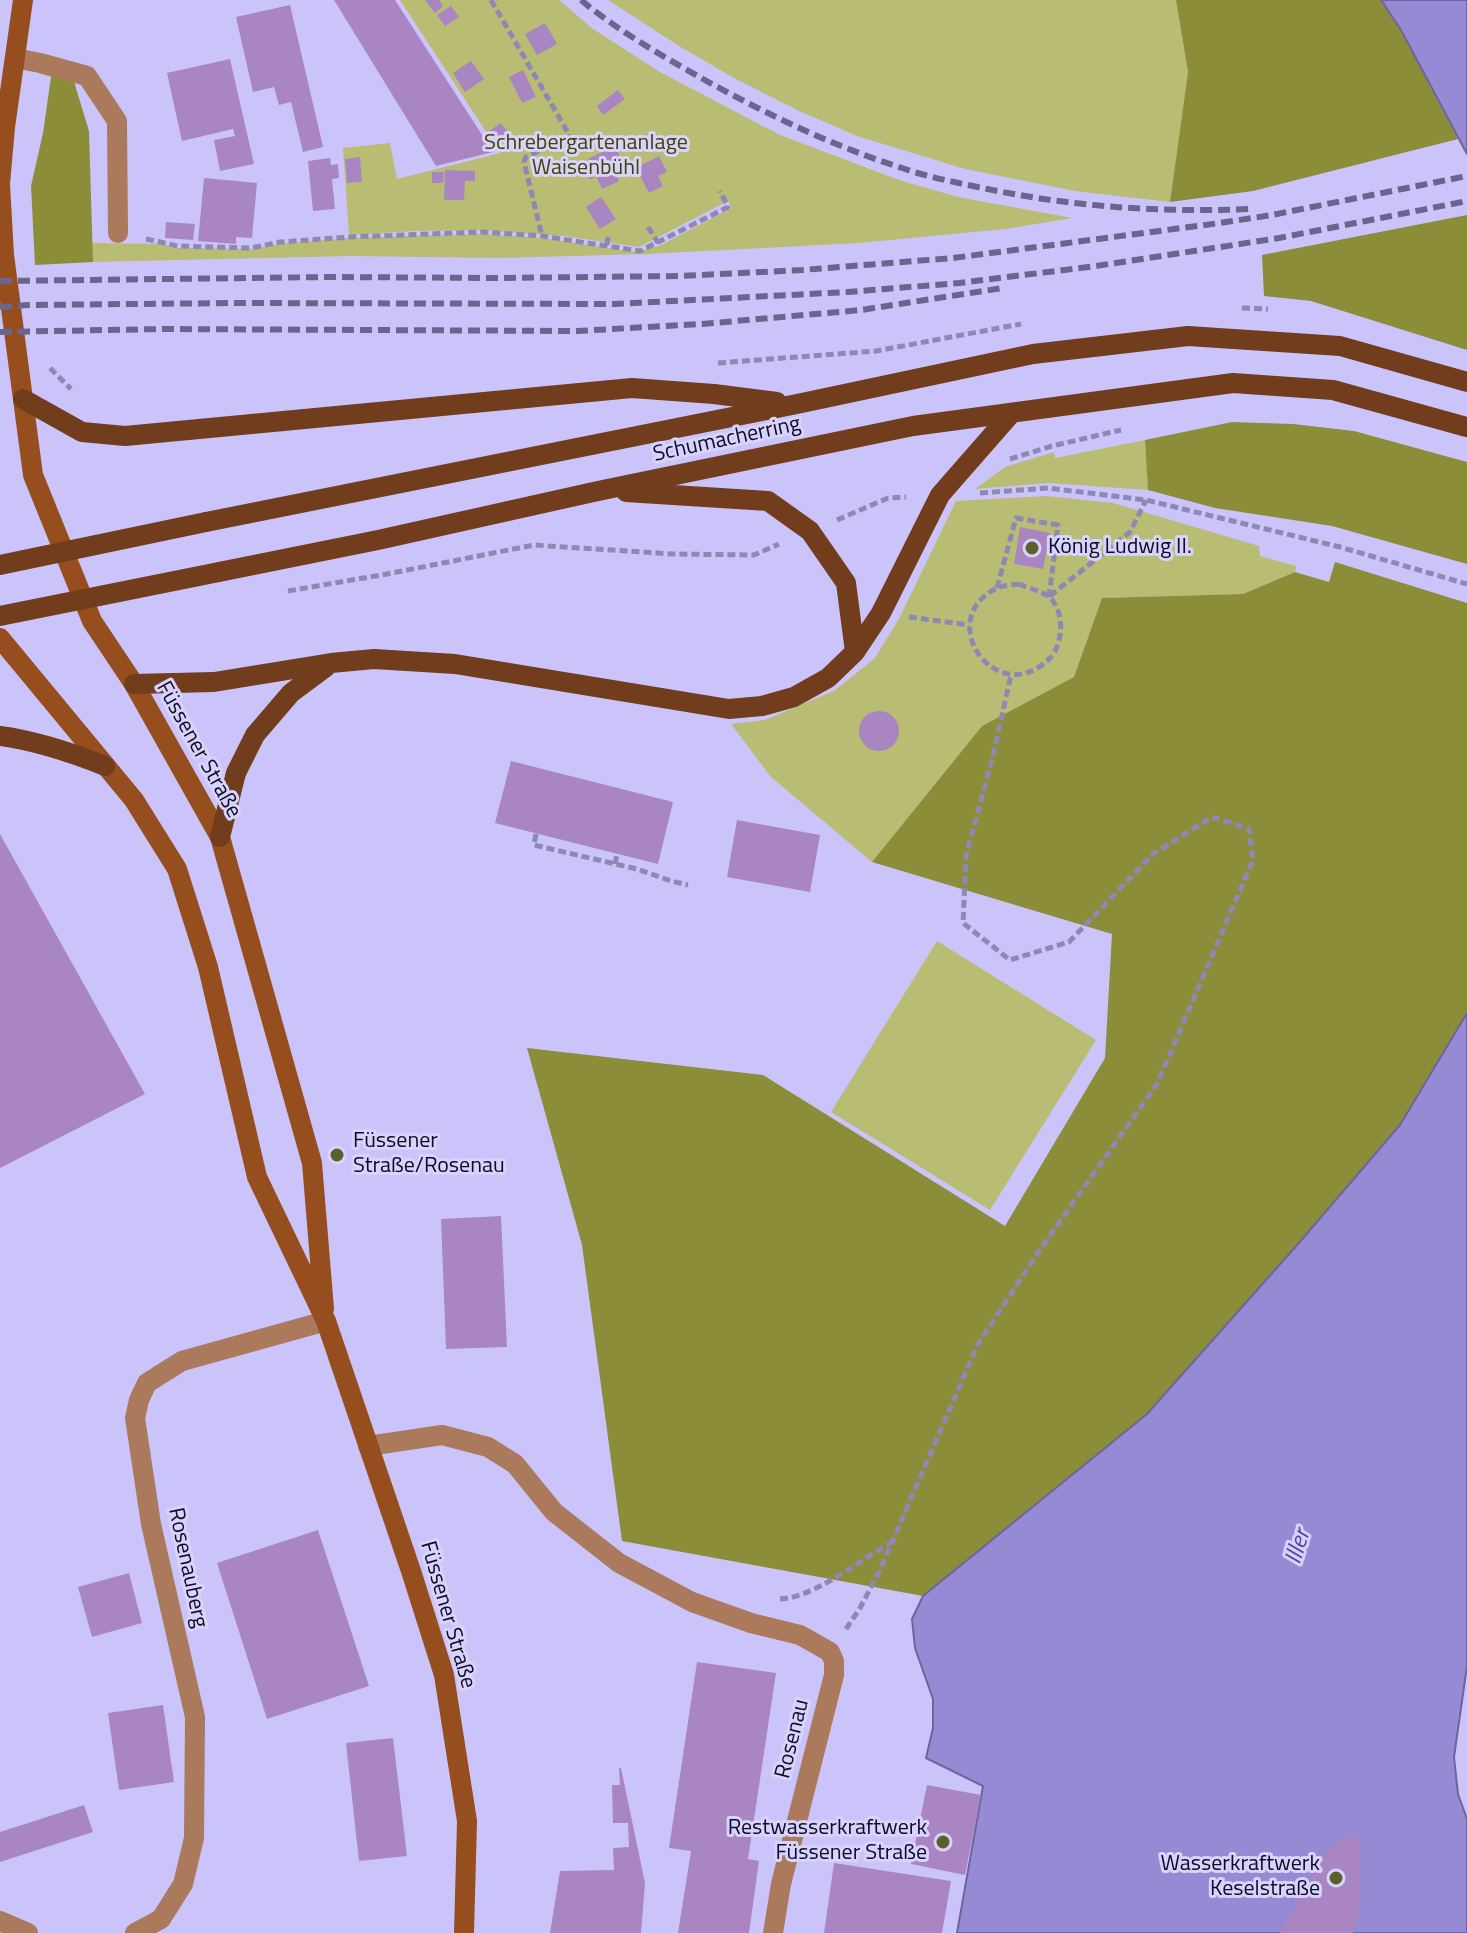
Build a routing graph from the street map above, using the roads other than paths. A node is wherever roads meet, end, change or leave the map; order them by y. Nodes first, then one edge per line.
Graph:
1 (23, 0) edge
2 (8, 62) edge
3 (1, 214) edge
4 (118, 233) road end
5 (1467, 382) edge
6 (23, 399) junction
7 (797, 404) junction
8 (1010, 415) junction
9 (1467, 427) edge
10 (598, 491) junction
11 (0, 565) edge
12 (0, 616) edge
13 (0, 638) edge
14 (855, 652) junction
15 (331, 663) junction
16 (134, 684) junction
17 (0, 736) edge
18 (105, 766) junction
19 (220, 837) junction
20 (326, 1321) junction
21 (368, 1446) junction
22 (0, 1921) edge
23 (28, 1933) edge
24 (135, 1933) edge
25 (464, 1933) edge
26 (773, 1933) edge

1 - 2 street, Füssener Straße
2 - 3 street, Füssener Straße
2 - 4 street
3 - 6 street, Füssener Straße
5 - 7 main road, Schumacherring
6 - 7 main road
6 - 16 street, Füssener Straße
7 - 11 main road, Schumacherring, bridge
8 - 9 main road, Schumacherring
8 - 10 main road, Schumacherring
8 - 14 main road
10 - 12 main road, Schumacherring, bridge
10 - 14 main road
13 - 18 street, Füssener Straße
14 - 15 main road
15 - 16 main road
15 - 19 main road
16 - 19 street, Füssener Straße
17 - 18 main road
18 - 20 street, Füssener Straße
19 - 20 street, Füssener Straße
20 - 21 street, Füssener Straße
20 - 24 street, Rosenauberg
21 - 25 street, Füssener Straße
21 - 26 street, Rosenau
22 - 23 street

